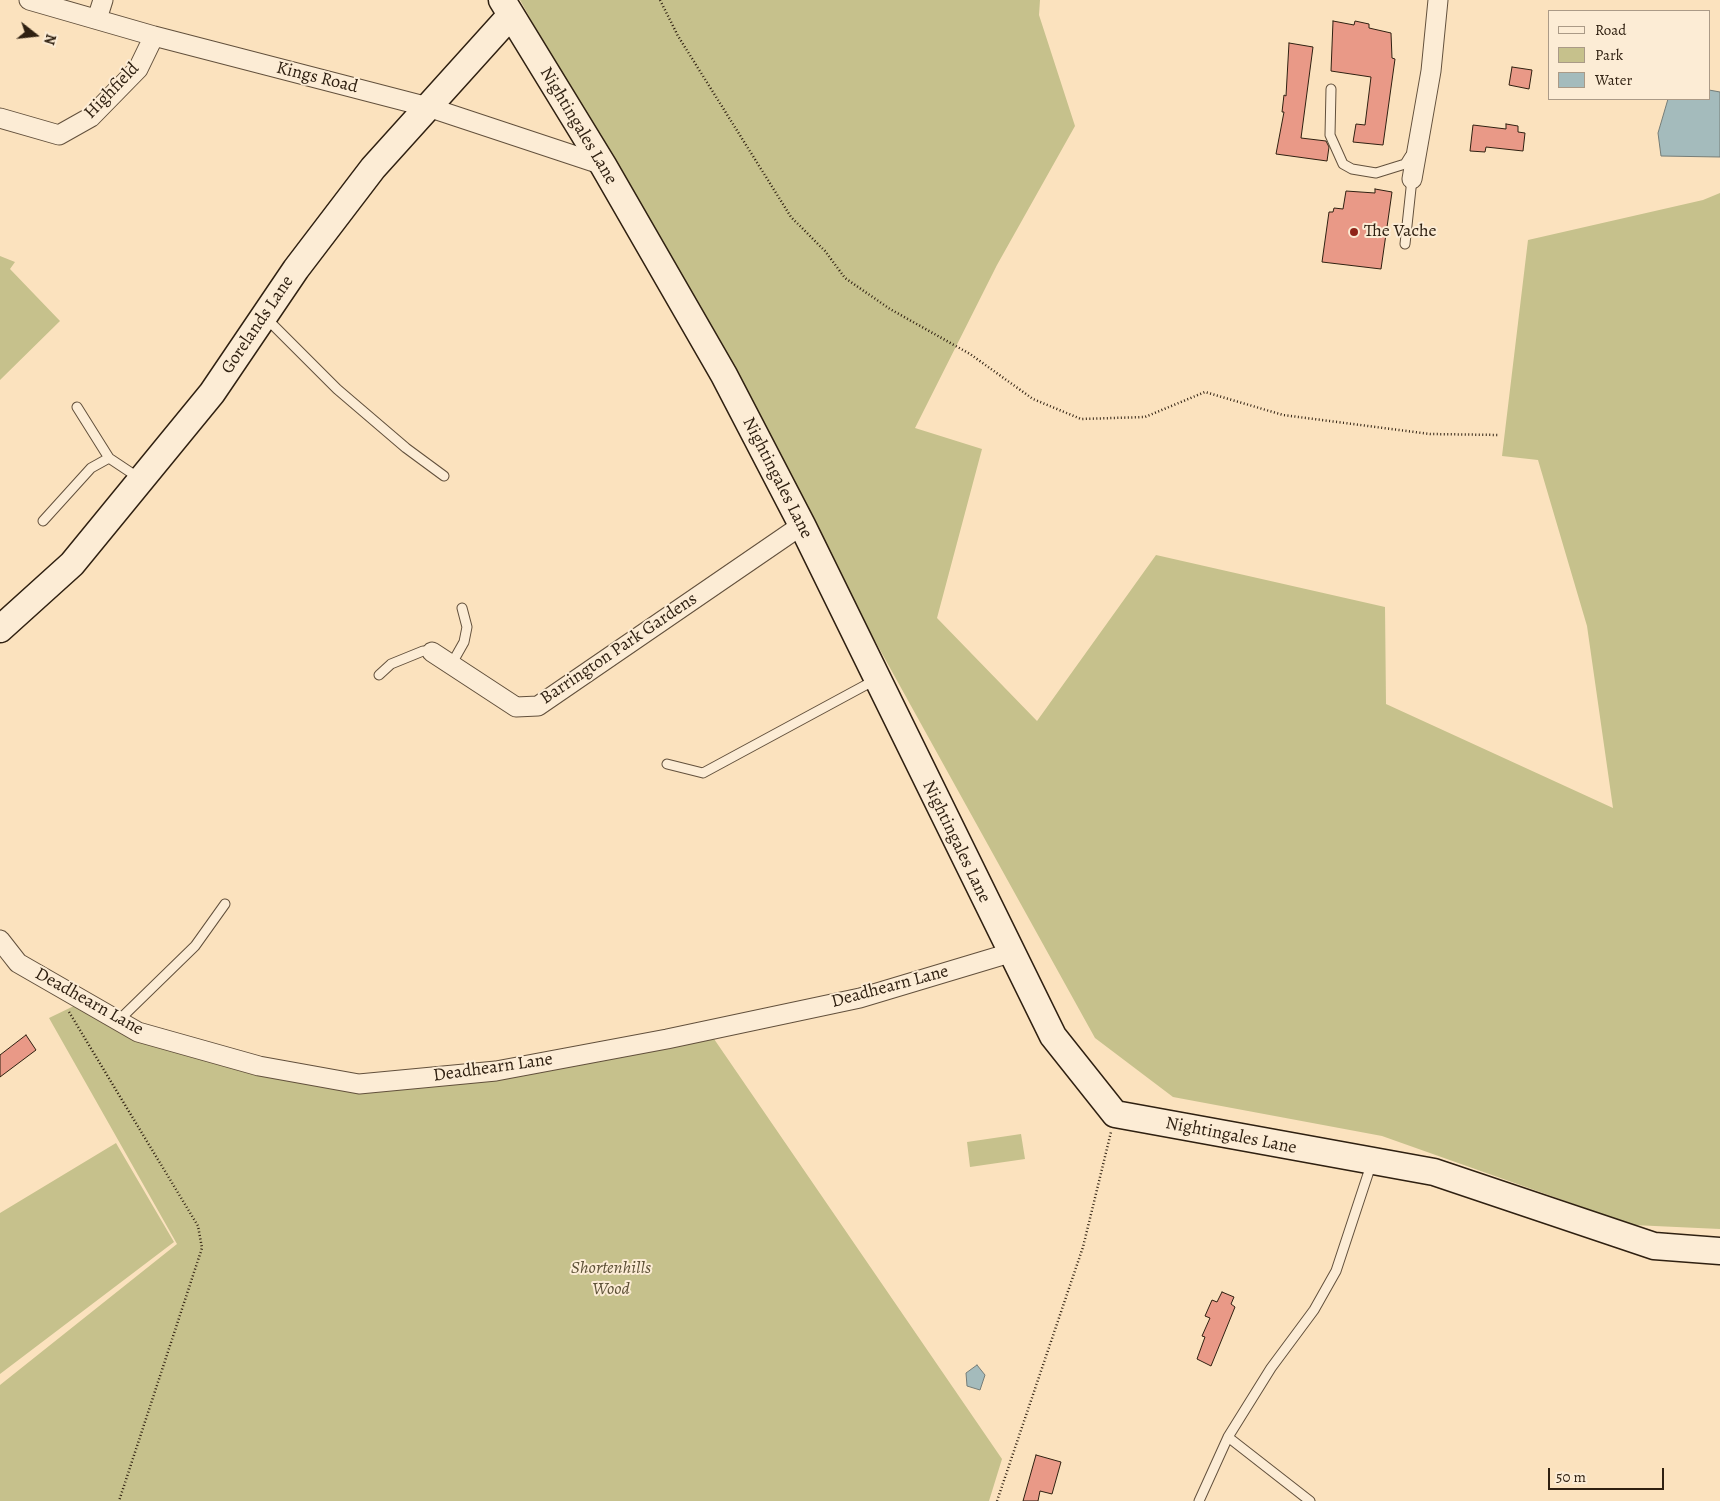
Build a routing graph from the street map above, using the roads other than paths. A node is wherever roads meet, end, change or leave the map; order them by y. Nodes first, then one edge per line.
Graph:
1 (29, 0) edge
2 (103, 0) edge
3 (1438, 0) edge
4 (507, 8) edge
5 (96, 19) junction
6 (154, 36) junction
7 (1331, 89) dead end
8 (428, 107) junction
9 (0, 118) edge
10 (1417, 145) junction
11 (603, 165) junction
12 (1412, 179) joint
13 (1405, 244) dead end
14 (264, 316) junction
15 (76, 407) dead end
16 (109, 458) junction
17 (444, 476) dead end
18 (141, 479) junction
19 (43, 520) dead end
20 (802, 525) junction
21 (462, 608) dead end
22 (0, 629) edge
23 (432, 652) joint
24 (451, 665) junction
25 (379, 675) dead end
26 (878, 678) junction
27 (667, 764) dead end
28 (224, 904) dead end
29 (0, 940) edge
30 (1010, 953) junction
31 (118, 1021) junction
32 (1372, 1162) junction
33 (1720, 1250) edge
34 (1228, 1437) junction
35 (1199, 1501) edge
36 (1310, 1501) edge

1 - 5 street, Kings Road
2 - 5 street
3 - 10 street
4 - 8 main road, Gorelands Lane
4 - 11 main road, Nightingales Lane
5 - 6 street, Kings Road
6 - 8 street, Kings Road
6 - 9 street, Highfield
7 - 10 lane
8 - 11 street, Kings Road
8 - 14 main road, Gorelands Lane
10 - 12 street
11 - 20 main road, Nightingales Lane
12 - 13 lane
14 - 17 lane
14 - 18 main road, Gorelands Lane
15 - 16 lane
16 - 18 lane
16 - 19 lane
18 - 22 main road, Gorelands Lane
20 - 24 street, Barrington Park Gardens
20 - 26 main road, Nightingales Lane
21 - 24 lane
23 - 24 street, Barrington Park Gardens
23 - 25 lane
26 - 27 lane
26 - 30 main road, Nightingales Lane
28 - 31 lane
29 - 31 street, Deadhearn Lane
30 - 31 street, Deadhearn Lane
30 - 32 main road, Nightingales Lane
32 - 33 main road, Nightingales Lane
32 - 34 lane
34 - 35 lane
34 - 36 lane

